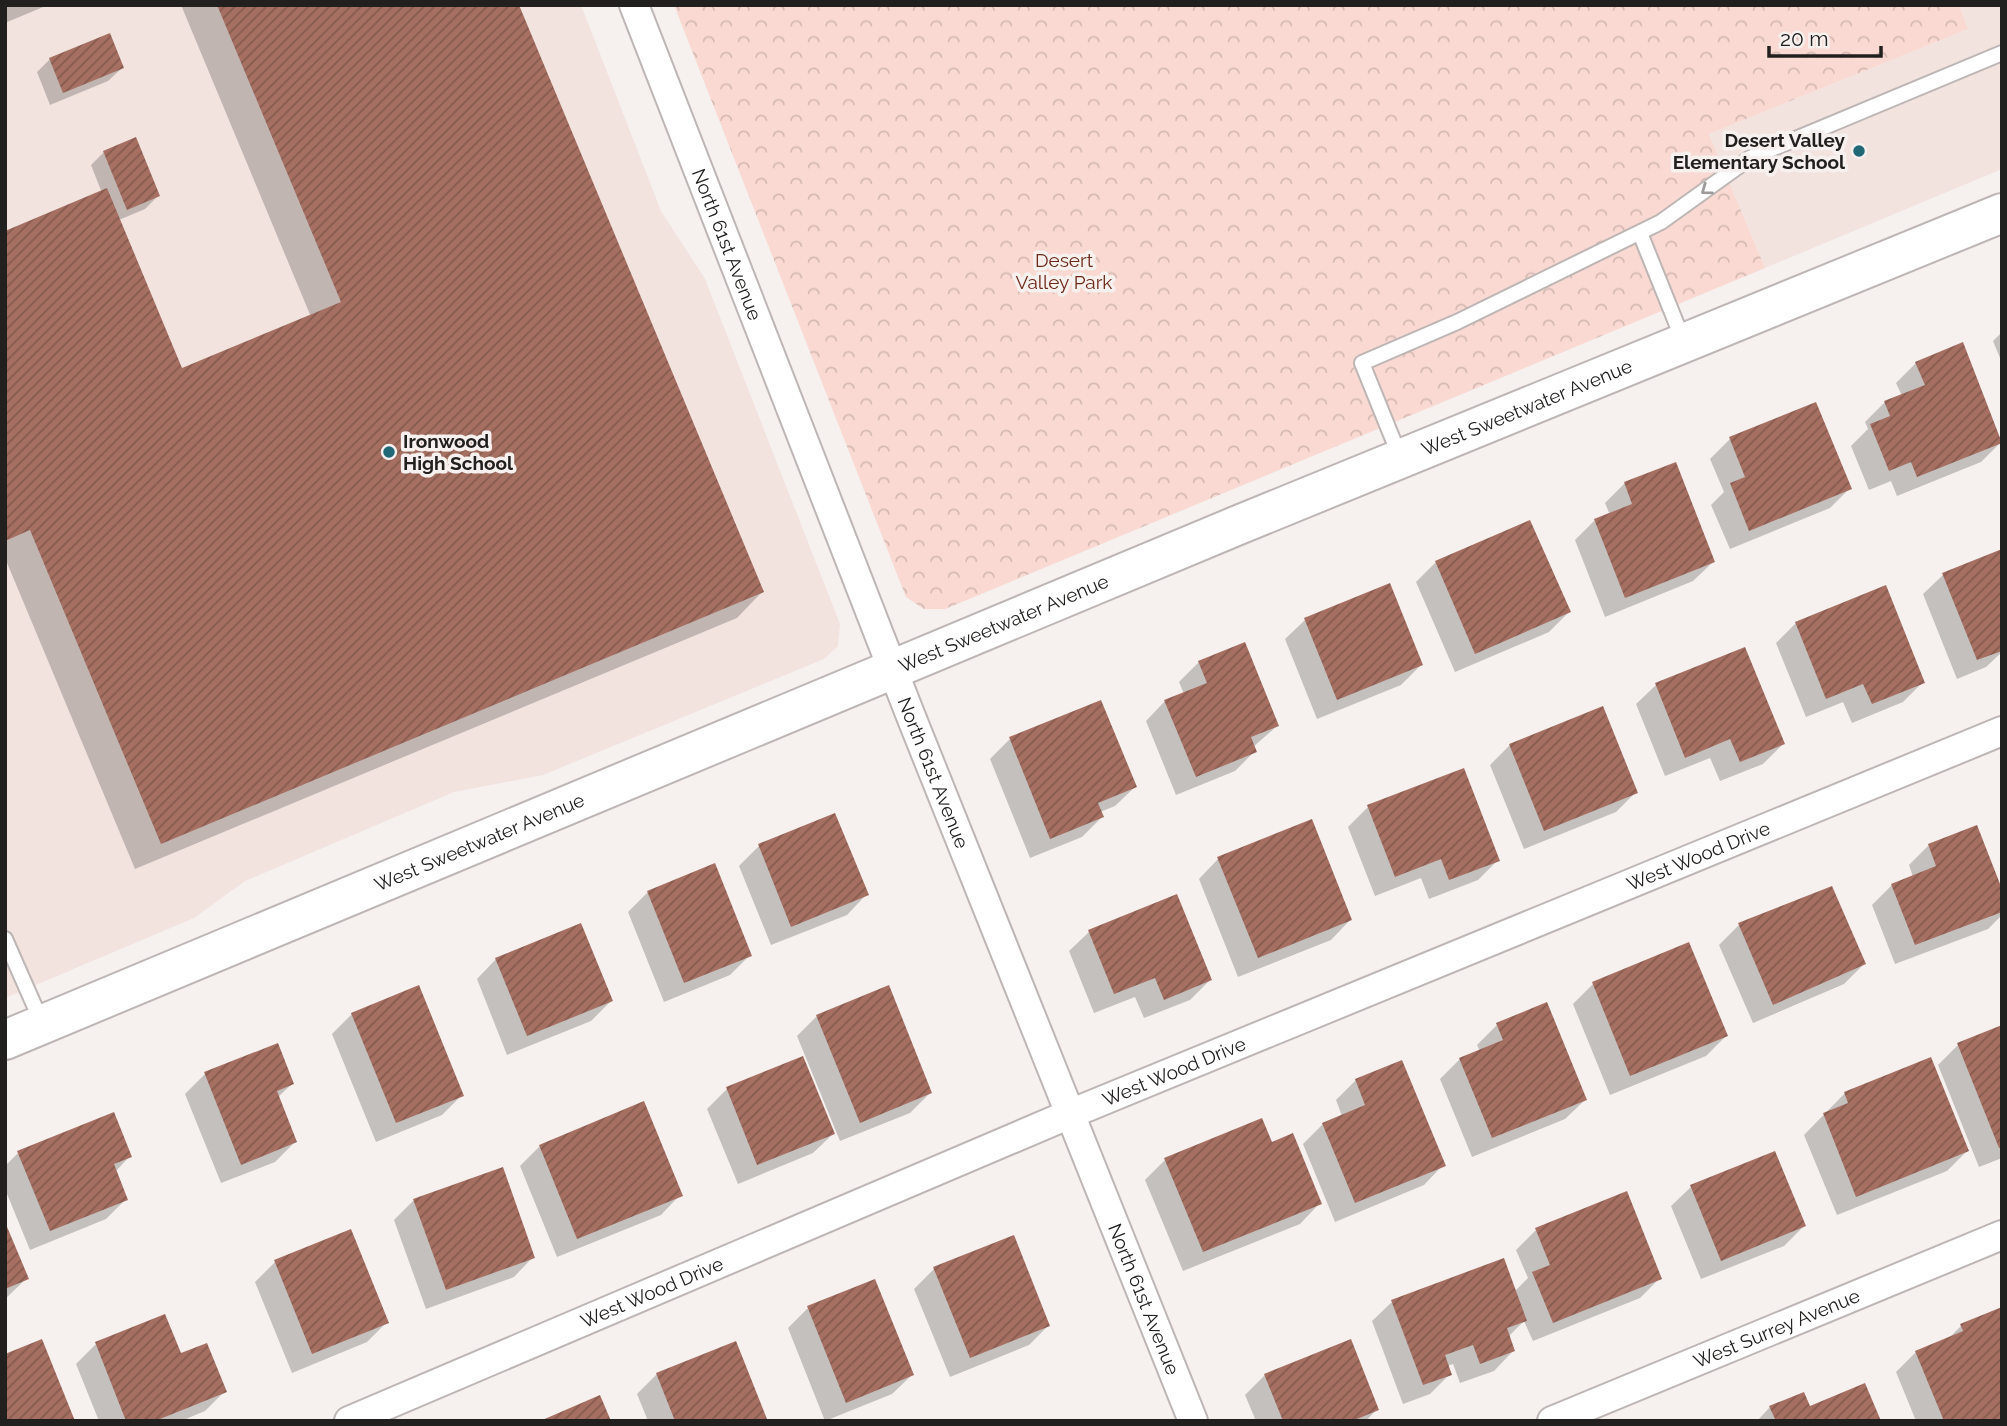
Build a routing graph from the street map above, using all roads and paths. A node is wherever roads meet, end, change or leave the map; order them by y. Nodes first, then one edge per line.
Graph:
1 (634, 5) edge
2 (2002, 53) edge
3 (2002, 213) edge
4 (1640, 233) junction
5 (1684, 342) junction
6 (1400, 459) junction
7 (893, 670) junction
8 (2002, 731) edge
9 (5, 939) edge
10 (42, 1025) junction
11 (5, 1040) edge
12 (1070, 1114) junction
13 (2002, 1235) edge
14 (349, 1421) edge
15 (1193, 1421) edge
16 (1552, 1421) edge

1 - 7 street, North 61st Avenue
2 -> 4 lane
3 - 5 street, West Sweetwater Avenue
4 - 5 lane
4 - 6 lane
5 - 6 street, West Sweetwater Avenue
6 - 7 street, West Sweetwater Avenue
7 - 10 street, West Sweetwater Avenue
7 - 12 street, North 61st Avenue
8 - 12 street, West Wood Drive
9 - 10 lane
10 - 11 street, West Sweetwater Avenue
12 - 14 street, West Wood Drive
12 - 15 street, North 61st Avenue
13 - 16 street, West Surrey Avenue

